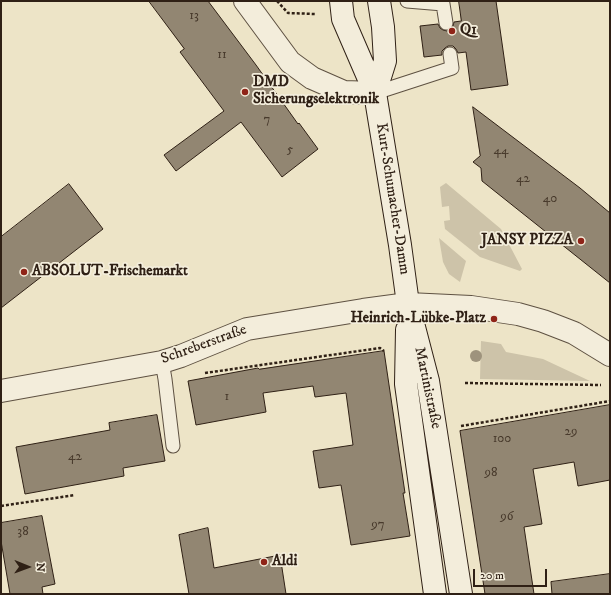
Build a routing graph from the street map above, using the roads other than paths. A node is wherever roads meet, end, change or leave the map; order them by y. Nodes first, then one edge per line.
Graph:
1 (245, 1) edge
2 (341, 1) edge
3 (378, 1) edge
4 (407, 1) edge
5 (446, 23) dead end
6 (450, 54) dead end
7 (375, 93) junction
8 (408, 304) junction
9 (610, 355) edge
10 (162, 362) junction
11 (1, 391) edge
12 (173, 446) dead end
13 (455, 552) junction
14 (430, 557) junction
15 (435, 594) edge
16 (461, 594) edge

1 - 7 main road
2 - 7 main road, Kurt-Schumacher-Damm
3 - 7 main road, Kurt-Schumacher-Damm
4 - 5 lane
6 - 7 lane
7 - 8 main road, Kurt-Schumacher-Damm
8 - 9 main road, Schreberstraße
8 - 10 main road, Schreberstraße
8 - 13 main road, Martinistraße
8 - 14 main road, Martinistraße
10 - 11 main road, Schreberstraße
10 - 12 lane
13 - 14 lane
13 - 16 main road, Martinistraße
14 - 15 main road, Martinistraße

